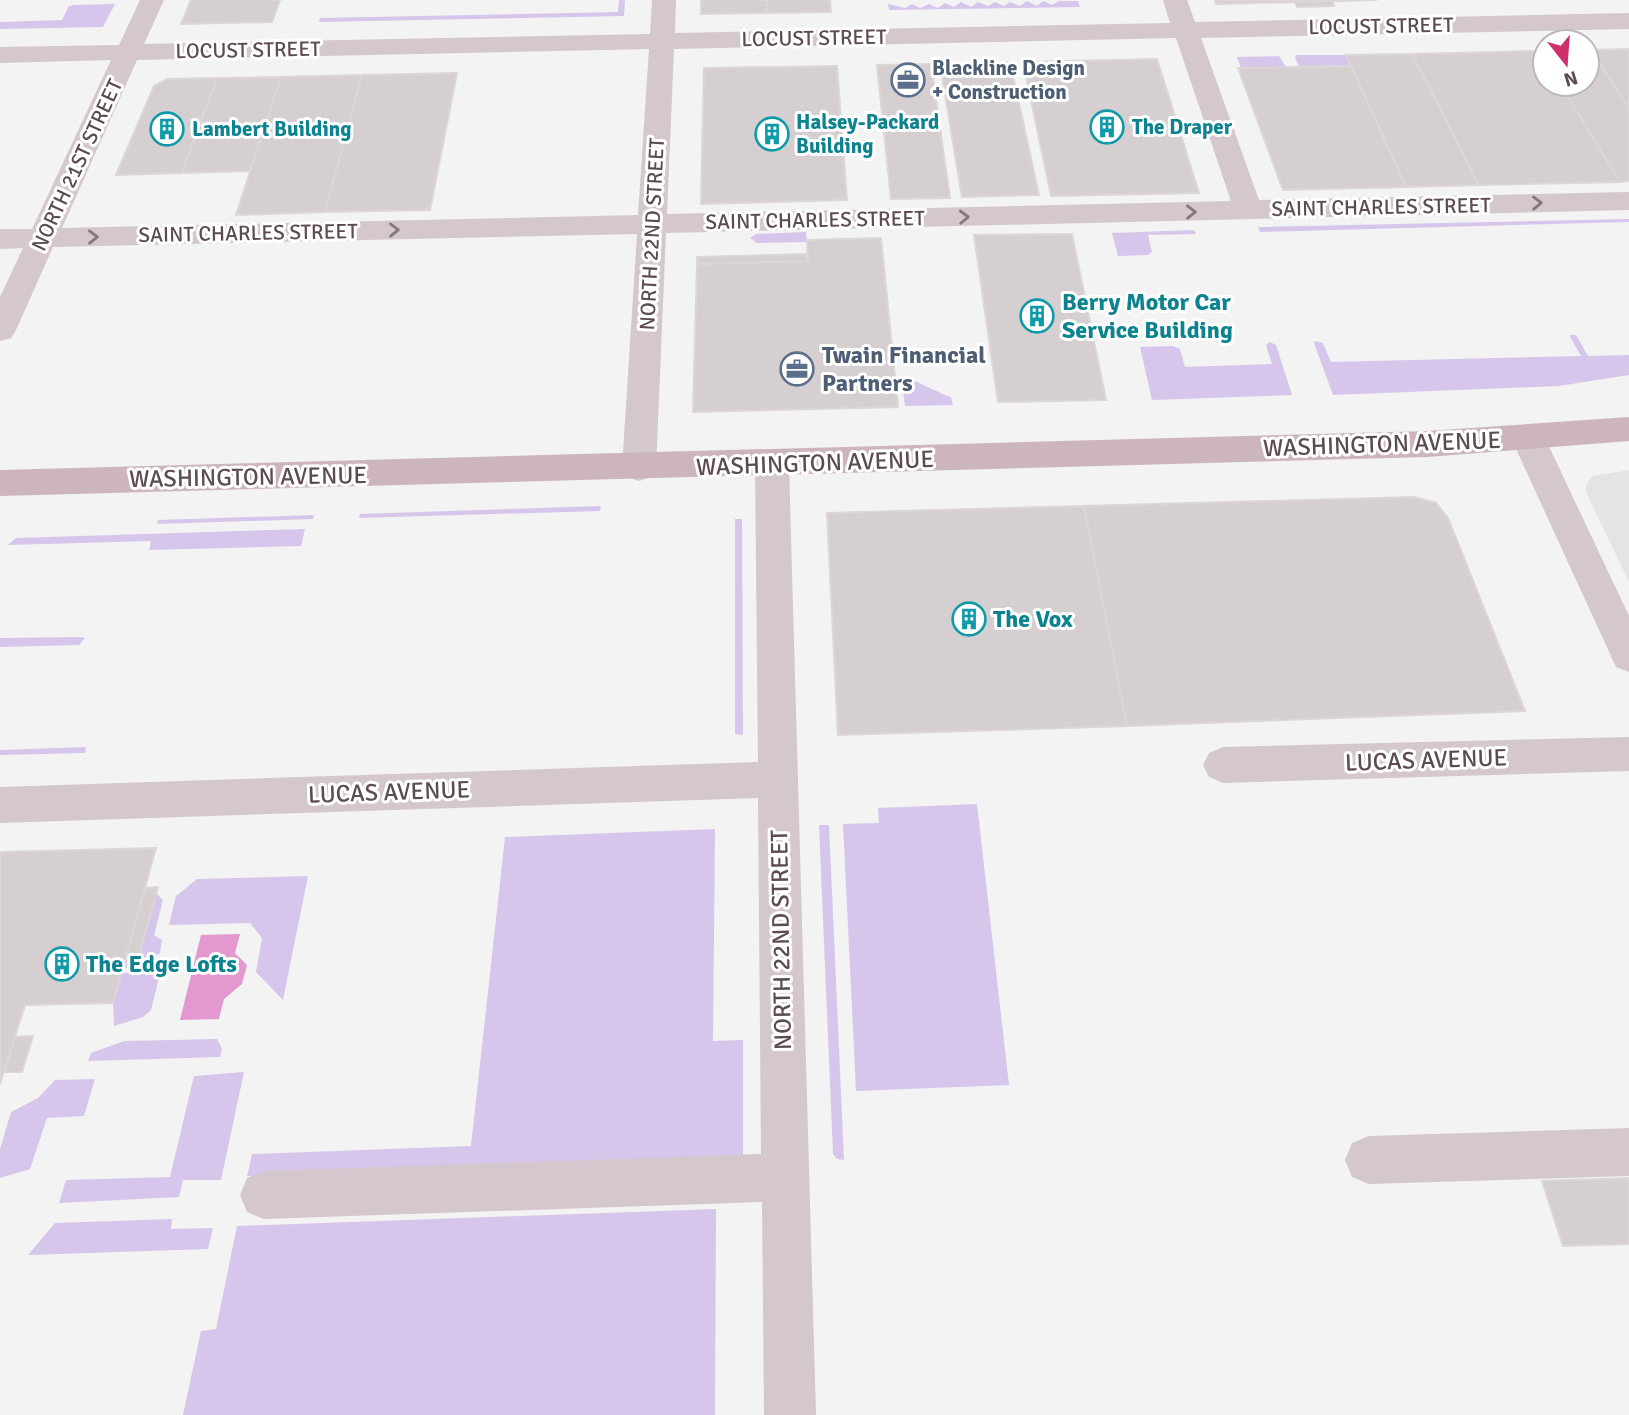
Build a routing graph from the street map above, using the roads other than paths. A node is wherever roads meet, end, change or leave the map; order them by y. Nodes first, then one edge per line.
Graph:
1 (152, 0) edge
2 (664, 0) edge
3 (1175, 0) edge
4 (1629, 21) edge
5 (1185, 30) junction
6 (662, 41) junction
7 (128, 52) junction
8 (0, 55) edge
9 (1629, 201) edge
10 (1248, 210) junction
11 (652, 224) junction
12 (44, 238) junction
13 (0, 239) edge
14 (0, 330) edge
15 (1629, 429) edge
16 (1528, 438) junction
17 (772, 465) junction
18 (639, 468) junction
19 (0, 483) edge
20 (1629, 656) edge
21 (1629, 754) edge
22 (1223, 765) dead end
23 (778, 779) junction
24 (0, 805) edge
25 (1629, 1152) edge
26 (1369, 1160) dead end
27 (786, 1177) junction
28 (264, 1195) dead end
29 (790, 1415) edge

1 - 7 street, NORTH 21ST STREET
2 - 6 street, NORTH 22ND STREET
3 - 5 street
4 - 5 street, LOCUST STREET
5 - 6 street, LOCUST STREET
5 - 10 street
6 - 7 street, LOCUST STREET
6 - 11 street, NORTH 22ND STREET
7 - 8 street, LOCUST STREET
7 - 12 street, NORTH 21ST STREET
10 -> 9 street, SAINT CHARLES STREET
11 -> 10 street, SAINT CHARLES STREET
12 -> 11 street, SAINT CHARLES STREET
11 - 18 street, NORTH 22ND STREET
12 - 13 street, SAINT CHARLES STREET
12 - 14 street, NORTH 21ST STREET
15 - 16 main road, WASHINGTON AVENUE
16 - 17 main road, WASHINGTON AVENUE
16 - 20 street
17 - 18 main road, WASHINGTON AVENUE
17 - 23 street, NORTH 22ND STREET
18 - 19 main road, WASHINGTON AVENUE
21 - 22 street, LUCAS AVENUE
23 - 24 street, LUCAS AVENUE
23 - 27 street, NORTH 22ND STREET
25 - 26 street
27 - 28 street
27 - 29 street, NORTH 22ND STREET

